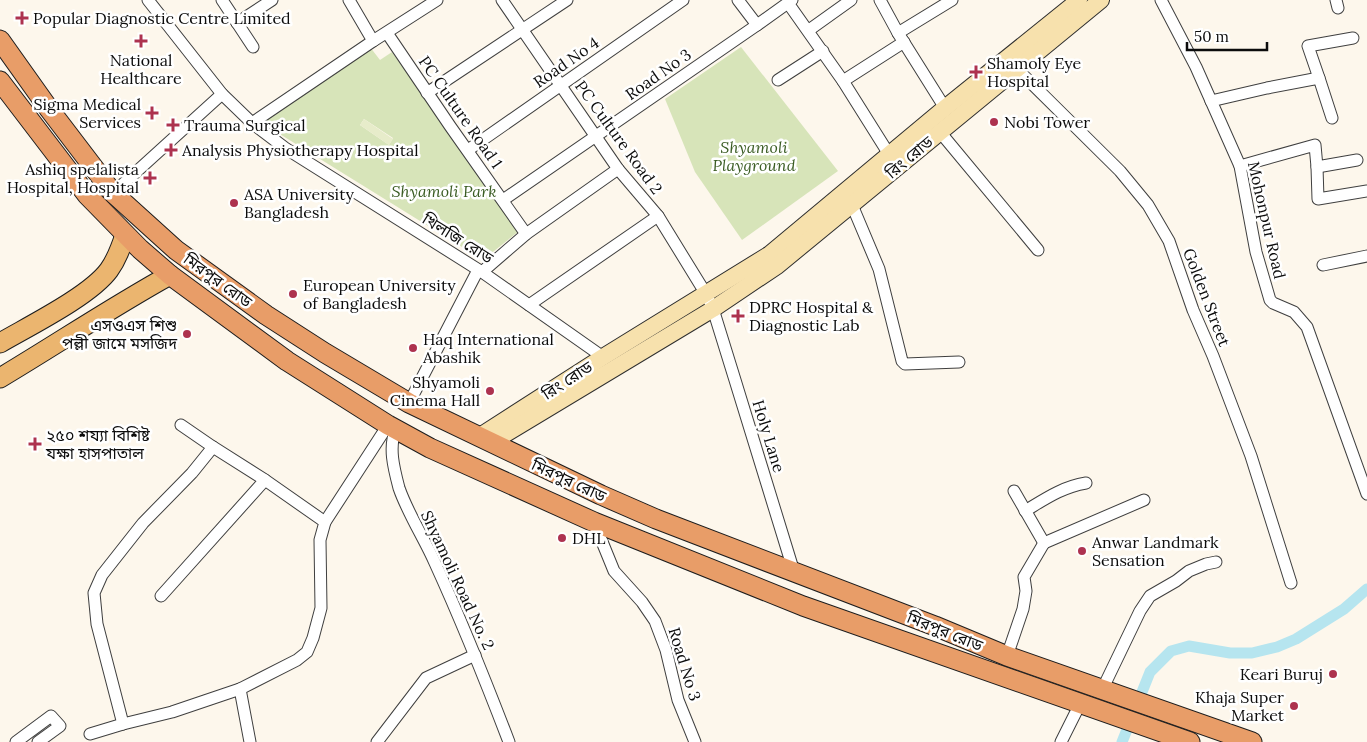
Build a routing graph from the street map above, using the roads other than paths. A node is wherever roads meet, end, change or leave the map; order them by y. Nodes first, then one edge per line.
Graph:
1 (148, 0) edge
2 (222, 0) edge
3 (272, 0) edge
4 (349, 0) edge
5 (437, 0) edge
6 (502, 0) edge
7 (567, 0) edge
8 (683, 0) edge
9 (738, 0) edge
10 (851, 0) edge
11 (880, 0) edge
12 (952, 0) edge
13 (1079, 0) edge
14 (1101, 0) edge
15 (1161, 0) edge
16 (790, 1) edge
17 (237, 23) junction
18 (757, 25) junction
19 (522, 30) junction
20 (809, 30) junction
21 (386, 33) junction
22 (901, 37) junction
23 (1353, 38) dead end
24 (0, 40) edge
25 (373, 41) junction
26 (254, 47) dead end
27 (823, 51) junction
28 (1016, 68) junction
29 (1319, 78) junction
30 (0, 80) edge
31 (778, 80) dead end
32 (843, 80) junction
33 (561, 86) junction
34 (222, 94) junction
35 (427, 94) junction
36 (1211, 101) junction
37 (945, 108) junction
38 (1332, 118) dead end
39 (252, 123) junction
40 (940, 132) junction
41 (596, 137) junction
42 (468, 150) junction
43 (1357, 160) dead end
44 (893, 161) junction
45 (1240, 166) junction
46 (1317, 167) junction
47 (618, 168) junction
48 (1367, 190) edge
49 (113, 193) junction
50 (503, 200) junction
51 (852, 205) junction
52 (658, 216) junction
53 (526, 234) junction
54 (125, 235) junction
55 (1038, 250) dead end
56 (1367, 256) edge
57 (1323, 265) dead end
58 (480, 271) junction
59 (170, 275) junction
60 (710, 301) junction
61 (67, 304) junction
62 (529, 305) junction
63 (83, 328) junction
64 (0, 344) edge
65 (603, 357) junction
66 (960, 362) dead end
67 (0, 378) edge
68 (409, 403) junction
69 (181, 424) dead end
70 (392, 427) junction
71 (486, 439) junction
72 (213, 447) junction
73 (264, 480) junction
74 (1086, 483) dead end
75 (1014, 491) dead end
76 (1367, 494) edge
77 (1144, 500) dead end
78 (1025, 512) junction
79 (325, 522) junction
80 (594, 522) junction
81 (1044, 543) junction
82 (1216, 562) dead end
83 (794, 572) junction
84 (812, 579) junction
85 (1291, 583) dead end
86 (844, 591) junction
87 (161, 596) dead end
88 (803, 606) junction
89 (836, 617) junction
90 (475, 655) junction
91 (1007, 656) junction
92 (240, 689) junction
93 (1108, 692) junction
94 (1080, 704) junction
95 (1157, 719) junction
96 (123, 724) junction
97 (90, 734) dead end
98 (16, 742) edge
99 (38, 742) edge
100 (250, 742) edge
101 (377, 742) edge
102 (509, 742) edge
103 (695, 742) edge
104 (1061, 742) edge
105 (1190, 742) edge
106 (1252, 742) edge

1 - 34 street, খিলজি রোড
2 - 17 street
3 - 17 street
4 - 25 street
5 - 21 street
6 - 19 street, PC Culture Road 2
7 - 19 street
8 - 33 street, Road No 4
9 - 18 street
10 - 20 street
11 - 22 street
12 - 22 street
13 - 37 main road, রিং রোড
14 - 28 main road, রিং রোড
15 - 36 street, Mohonpur Road
16 - 18 street, Road No 3
16 - 20 street
17 - 26 street
18 - 41 street, Road No 3
19 - 33 street, PC Culture Road 2
19 - 35 street
20 - 27 street
21 - 25 street
21 - 35 street, PC Culture Road 1
22 - 32 street
22 - 37 street
23 - 29 street
24 - 49 highway, মিরপুর রোড
25 - 39 street
27 - 31 street
27 - 32 street
28 - 40 main road, রিং রোড
28 - 85 street, Golden Street
29 - 36 street
29 - 38 street
30 - 54 highway, মিরপুর রোড
32 - 44 street
33 - 41 street, PC Culture Road 2
33 - 42 street, Road No 4
34 - 39 street, খিলজি রোড
34 - 49 street
35 - 42 street, PC Culture Road 1
36 - 45 street, Mohonpur Road
37 - 44 main road, রিং রোড
39 - 58 street, খিলজি রোড
40 - 44 main road, রিং রোড
40 - 55 street
41 - 47 street, PC Culture Road 2
41 - 50 street, Road No 3
42 - 50 street, PC Culture Road 1
43 - 46 street
44 - 51 main road, রিং রোড
44 - 60 main road, রিং রোড
45 - 46 street
45 - 76 street, Mohonpur Road
46 - 48 street
47 - 52 street, PC Culture Road 2
47 - 53 street
49 - 68 highway, মিরপুর রোড
50 - 53 street, PC Culture Road 1
51 - 60 main road, রিং রোড
51 - 66 street
52 - 60 street, PC Culture Road 2
52 - 62 street
53 - 58 street
54 - 59 highway, মিরপুর রোড
54 - 61 main road
56 - 57 street
58 - 62 street, খিলজি রোড
58 - 68 street
59 - 63 main road
59 - 70 highway, মিরপুর রোড
60 - 65 main road, রিং রোড
60 - 71 main road, রিং রোড
60 - 83 street, Holy Lane
61 - 63 main road
61 - 64 main road
62 - 65 street, খিলজি রোড
63 - 67 main road
65 - 71 main road, রিং রোড
68 - 71 highway, মিরপুর রোড
69 - 72 street
70 - 79 street
70 - 80 highway, মিরপুর রোড
70 - 90 street, Shyamoli Road No. 2
71 - 83 highway, মিরপুর রোড
72 - 73 street
72 - 96 street
73 - 79 street
73 - 87 street
74 - 78 street
75 - 78 street
77 - 81 street
78 - 81 street
79 - 92 street
80 - 88 highway, মিরপুর রোড
80 - 103 street, Road No 3
81 - 91 street
82 - 93 street
83 - 84 highway, মিরপুর রোড
84 - 86 highway, মিরপুর রোড
84 - 88 highway
86 - 89 highway
86 - 91 highway, মিরপুর রোড
88 - 89 highway, মিরপুর রোড
89 - 94 highway, মিরপুর রোড
90 - 101 street
90 - 102 street, Shyamoli Road No. 2
91 - 93 highway, মিরপুর রোড
92 - 96 street
92 - 100 street
93 - 95 highway, মিরপুর রোড
94 - 95 highway, মিরপুর রোড
94 - 104 street
95 - 105 highway, মিরপুর রোড
95 - 106 highway, মিরপুর রোড
96 - 97 street
98 - 99 street

